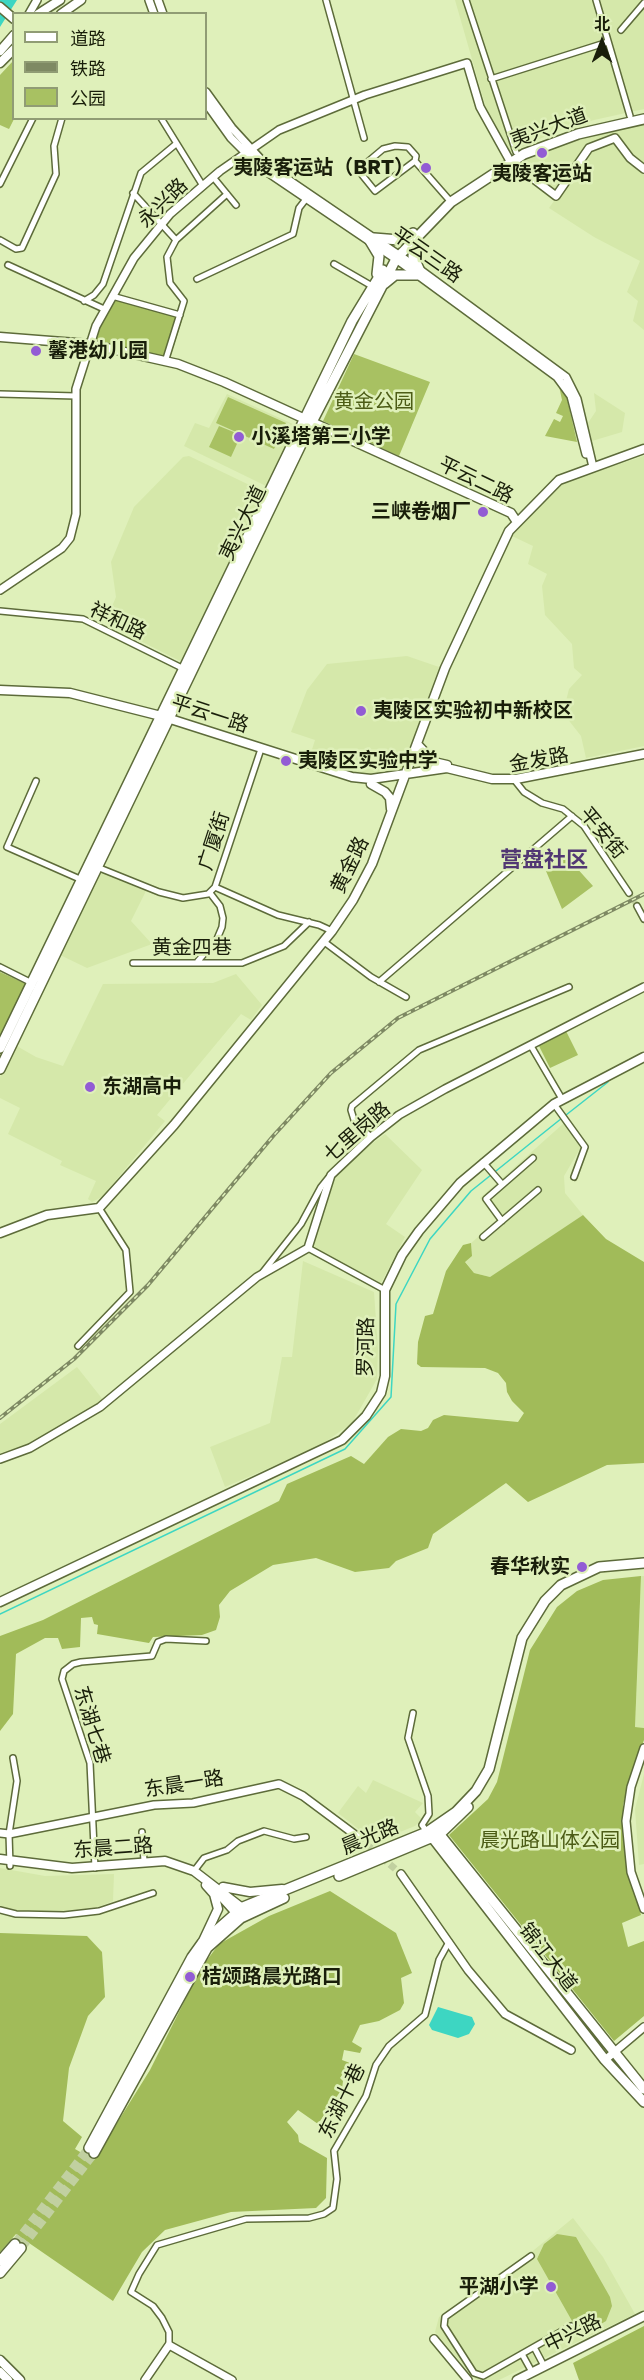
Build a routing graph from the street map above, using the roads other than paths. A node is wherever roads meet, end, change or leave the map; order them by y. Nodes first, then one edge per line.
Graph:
1 (46, 0) edge
2 (81, 0) edge
3 (326, 0) edge
4 (466, 0) edge
5 (596, 0) edge
6 (58, 1) edge
7 (644, 3) edge
8 (41, 12) edge
9 (64, 12) edge
10 (621, 30) dead end
11 (12, 40) edge
12 (12, 42) edge
13 (608, 42) junction
14 (0, 51) edge
15 (12, 51) edge
16 (0, 63) edge
17 (491, 79) junction
18 (207, 93) edge
19 (353, 99) junction
20 (207, 104) edge
21 (644, 113) edge
22 (630, 116) junction
23 (644, 119) edge
24 (32, 120) edge
25 (61, 120) edge
26 (162, 120) edge
27 (364, 138) dead end
28 (176, 144) junction
29 (247, 151) junction
30 (511, 157) junction
31 (415, 160) junction
32 (644, 169) edge
33 (213, 177) junction
34 (0, 184) edge
35 (203, 186) junction
36 (133, 193) junction
37 (227, 194) junction
38 (306, 199) junction
39 (450, 200) junction
40 (236, 205) dead end
41 (160, 225) junction
42 (415, 234) junction
43 (0, 240) edge
44 (177, 240) junction
45 (372, 240) junction
46 (396, 256) junction
47 (334, 264) dead end
48 (8, 265) dead end
49 (418, 272) junction
50 (197, 279) dead end
51 (375, 288) junction
52 (112, 296) junction
53 (84, 301) junction
54 (104, 309) junction
55 (180, 315) junction
56 (0, 337) edge
57 (0, 343) edge
58 (89, 346) junction
59 (165, 362) junction
60 (0, 394) edge
61 (76, 396) junction
62 (308, 422) junction
63 (644, 448) edge
64 (591, 466) junction
65 (517, 522) junction
66 (0, 590) edge
67 (0, 611) edge
68 (184, 669) junction
69 (0, 692) edge
70 (164, 718) junction
71 (418, 745) junction
72 (261, 752) junction
73 (644, 756) edge
74 (462, 770) junction
75 (406, 776) junction
76 (36, 782) dead end
77 (516, 783) junction
78 (371, 784) junction
79 (391, 815) junction
80 (572, 816) junction
81 (97, 867) junction
82 (82, 880) junction
83 (214, 887) junction
84 (210, 893) junction
85 (629, 893) tunnel mouth
86 (637, 906) tunnel mouth
87 (644, 919) edge
88 (309, 922) junction
89 (332, 931) junction
90 (323, 941) junction
91 (198, 961) junction
92 (133, 963) dead end
93 (0, 967) edge
94 (379, 982) junction
95 (32, 983) junction
96 (569, 987) dead end
97 (644, 987) edge
98 (406, 996) dead end
99 (531, 1046) junction
100 (0, 1048) edge
101 (644, 1057) edge
102 (0, 1069) edge
103 (562, 1098) junction
104 (554, 1104) junction
105 (371, 1137) junction
106 (533, 1158) dead end
107 (483, 1162) junction
108 (331, 1175) junction
109 (574, 1177) dead end
110 (502, 1184) junction
111 (538, 1190) dead end
112 (99, 1208) junction
113 (502, 1221) junction
114 (0, 1233) edge
115 (483, 1238) dead end
116 (308, 1248) junction
117 (257, 1277) junction
118 (385, 1290) junction
119 (78, 1346) dead end
120 (0, 1459) edge
121 (644, 1563) edge
122 (644, 1567) edge
123 (0, 1602) edge
124 (206, 1641) dead end
125 (413, 1713) dead end
126 (644, 1748) edge
127 (13, 1758) dead end
128 (91, 1817) junction
129 (142, 1832) dead end
130 (0, 1833) edge
131 (433, 1833) junction
132 (9, 1834) junction
133 (358, 1837) tunnel mouth
134 (306, 1838) dead end
135 (0, 1862) edge
136 (144, 1862) junction
137 (10, 1864) junction
138 (95, 1868) junction
139 (194, 1870) junction
140 (400, 1874) tunnel mouth
141 (209, 1883) junction
142 (297, 1887) junction
143 (153, 1893) dead end
144 (644, 1909) edge
145 (0, 1910) edge
146 (242, 1913) junction
147 (449, 1942) junction
148 (202, 1943) junction
149 (644, 2027) edge
150 (571, 2050) dead end
151 (613, 2054) junction
152 (605, 2060) junction
153 (644, 2089) edge
154 (644, 2102) edge
155 (531, 2256) dead end
156 (0, 2261) edge
157 (0, 2273) edge
158 (644, 2316) edge
159 (571, 2326) dead end
160 (434, 2339) dead end
161 (169, 2345) junction
162 (457, 2347) junction
163 (534, 2347) junction
164 (522, 2354) junction
165 (447, 2355) junction
166 (0, 2360) edge
167 (544, 2366) junction
168 (0, 2372) edge
169 (532, 2372) junction
170 (8, 2380) edge
171 (20, 2380) edge
172 (145, 2380) edge
173 (232, 2380) edge
174 (468, 2380) edge
175 (517, 2380) edge

1 - 6 main road
2 - 9 main road
3 - 19 street
4 - 17 street
5 - 13 street
6 - 8 main road
7 - 10 street
11 - 14 main road
12 - 16 street
13 - 17 street
13 - 22 street
15 - 16 main road
17 - 30 street
18 - 29 street, 平云三路
19 - 27 street
19 - 29 street, 永兴路
19 - 30 street, 永兴路
20 - 29 street, 平云三路
21 - 22 main road, 夷兴大道
22 - 30 main road, 夷兴大道
23 - 30 main road, 夷兴大道
24 - 34 street
25 - 43 street
26 - 28 street
28 - 35 street
28 - 36 street
29 - 33 street, 永兴路
29 - 38 street, 平云三路
29 - 45 street, 平云三路
30 - 32 street
30 - 39 main road, 夷兴大道
31 - 31 street
31 - 39 street
33 - 35 street, 永兴路
33 - 37 street
35 - 41 street, 永兴路
36 - 41 street
36 - 53 street
37 - 40 street
37 - 44 street
38 - 45 street, 平云三路
38 - 50 street
39 - 42 main road, 夷兴大道
41 - 44 street
41 - 52 street, 永兴路
42 - 45 main road
42 - 46 main road, 夷兴大道
42 - 49 main road
44 - 55 street
45 - 46 street, 平云三路
45 - 51 main road
46 - 49 street, 平云三路
46 - 51 main road, 夷兴大道
47 - 51 street
48 - 53 street
49 - 51 main road
49 - 64 street, 平云三路
51 - 62 main road, 夷兴大道
52 - 54 street, 永兴路
52 - 55 street
53 - 54 street
54 - 58 street, 永兴路
55 - 59 street
56 - 58 main road, 平云二路
57 - 58 main road, 平云二路
58 - 59 main road, 平云二路
58 - 61 street, 永兴路
59 - 62 main road, 平云二路
60 - 61 street
61 - 66 street, 永兴路
62 - 65 main road, 平云二路
62 - 68 main road, 夷兴大道
62 - 70 main road, 夷兴大道
63 - 64 main road, 黄金路
64 - 65 main road, 黄金路
65 - 71 main road, 黄金路
67 - 68 street, 祥和路
68 - 70 main road, 夷兴大道
69 - 70 main road, 平云一路
70 - 72 main road, 平云一路
70 - 75 main road, 平云一路
70 - 81 main road, 夷兴大道
70 - 82 main road, 夷兴大道
71 - 74 main road
71 - 75 main road, 黄金路
72 - 78 main road, 平云一路
72 - 83 street, 广厦街
73 - 74 main road, 金发路
73 - 77 main road, 金发路
74 - 75 main road, 金发路
75 - 77 main road, 金发路
75 - 78 main road, 平云一路
75 - 79 main road, 黄金路
76 - 82 street
77 - 80 street, 平安街
78 - 79 main road
79 - 89 main road, 黄金路
80 - 85 street, 平安街
80 - 94 street
81 - 84 street, 广厦街
81 - 102 main road, 夷兴大道
82 - 95 main road, 夷兴大道
83 - 84 street, 广厦街
83 - 88 street
84 - 91 street
86 - 87 street
88 - 89 street
88 - 91 street, 黄金四巷
89 - 90 main road, 黄金路
90 - 94 street
90 - 112 main road, 黄金路
91 - 92 street, 黄金四巷
93 - 95 street
94 - 98 street
95 - 100 main road, 夷兴大道
96 - 105 street
97 - 99 street, 七里岗路
99 - 103 street
99 - 105 street, 七里岗路
101 - 103 main road, 罗河路
103 - 104 main road, 罗河路
104 - 107 main road, 罗河路
104 - 109 street
105 - 108 street, 七里岗路
106 - 110 street
107 - 110 street
107 - 118 main road, 罗河路
108 - 116 street, 七里岗路
108 - 117 street
110 - 113 street
111 - 113 street
112 - 114 main road
112 - 119 street
113 - 115 street
116 - 117 street
116 - 118 street
117 - 120 street
118 - 123 main road, 罗河路
121 - 131 main road, 晨光路
122 - 131 main road, 晨光路
124 - 128 street, 东湖七巷
125 - 131 street
126 - 144 street
127 - 132 street
128 - 132 street, 东晨一路
128 - 133 street, 东晨一路
128 - 138 street, 东湖七巷
129 - 136 street
130 - 132 street, 东晨一路
131 - 142 main road, 晨光路
131 - 146 main road, 晨光路
131 - 151 main road, 锦江大道
131 - 152 main road, 锦江大道
132 - 137 street
134 - 139 street
135 - 137 main road, 东晨二路
136 - 138 main road, 东晨二路
136 - 139 main road, 东晨二路
137 - 138 main road, 东晨二路
138 - 141 main road, 东晨二路
139 - 141 main road, 东晨二路
140 - 147 street
141 - 142 main road
141 - 146 main road, 东晨二路
141 - 148 main road
142 - 146 main road, 晨光路
143 - 145 street
146 - 148 main road, 晨光路
146 - 148 main road, 晨光路
147 - 150 street
147 - 161 street, 东湖十巷
149 - 151 street
151 - 152 street
151 - 153 main road, 锦江大道
152 - 154 main road, 锦江大道
155 - 162 street
156 - 157 main road
158 - 167 main road, 中兴路
159 - 163 street
160 - 165 street
161 - 172 street
161 - 173 street
162 - 164 street
162 - 165 street
163 - 164 street
163 - 167 street
164 - 169 street
165 - 174 street
166 - 171 main road
167 - 169 main road, 中兴路
168 - 170 main road
169 - 175 main road, 中兴路

